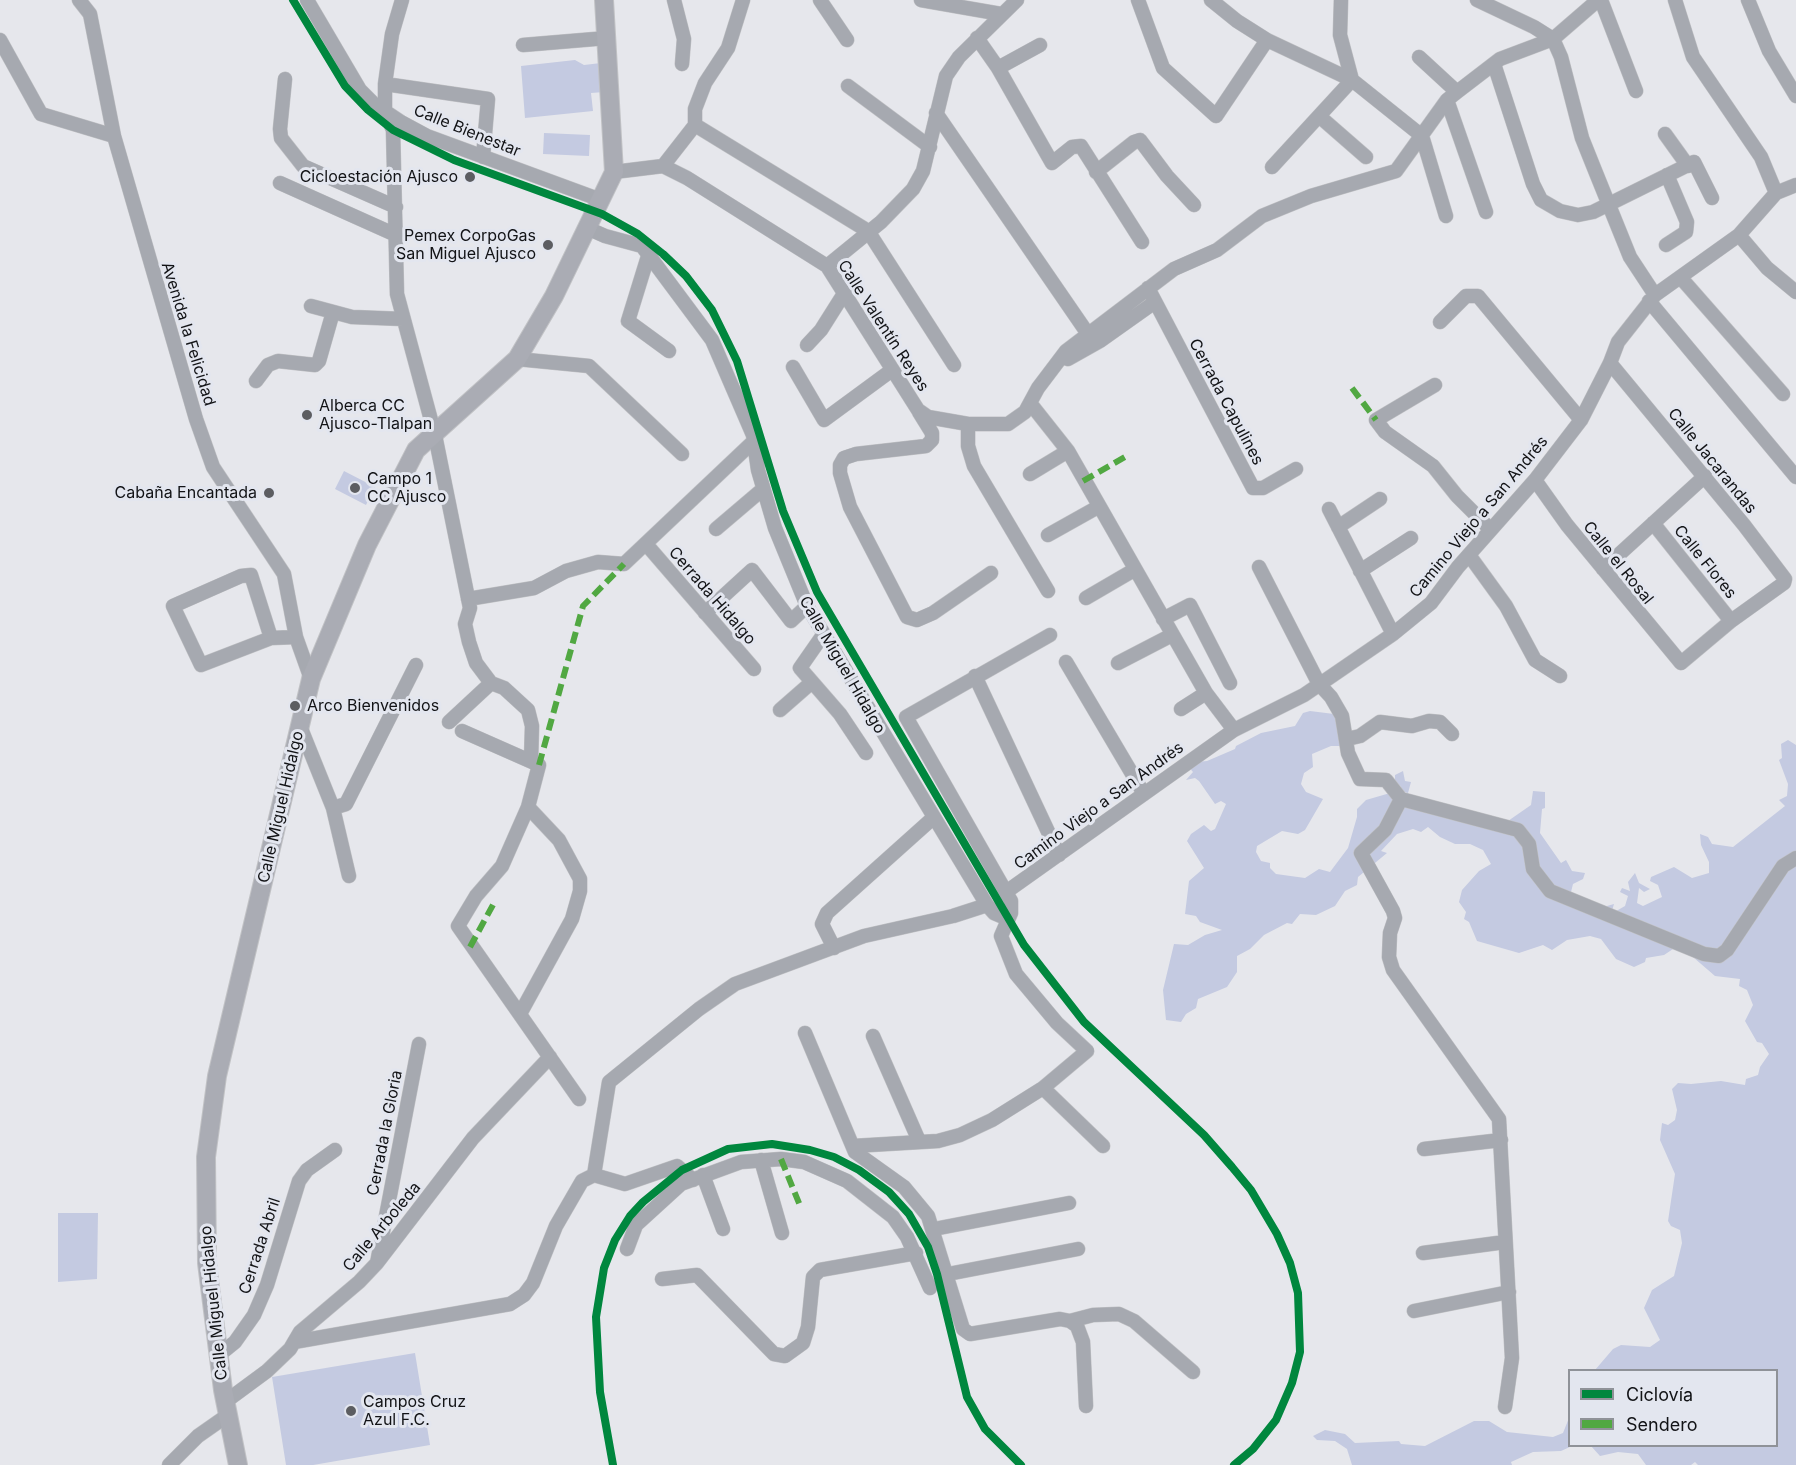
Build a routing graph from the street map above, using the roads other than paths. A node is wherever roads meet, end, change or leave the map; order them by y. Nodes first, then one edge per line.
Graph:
1 (79, 0) edge
2 (307, 0) edge
3 (402, 0) edge
4 (604, 0) edge
5 (674, 0) edge
6 (743, 0) edge
7 (820, 0) edge
8 (921, 0) edge
9 (1017, 0) edge
10 (1138, 0) edge
11 (1211, 0) edge
12 (1341, 0) edge
13 (1477, 0) edge
14 (1600, 0) edge
15 (1675, 0) edge
16 (1748, 0) edge
17 (1001, 14) junction
18 (607, 38) junction
19 (977, 38) junction
20 (1553, 39) junction
21 (0, 40) edge
22 (847, 40) dead end
23 (1266, 40) junction
24 (523, 45) dead end
25 (1040, 45) dead end
26 (1419, 57) dead end
27 (682, 64) dead end
28 (1494, 64) junction
29 (998, 68) junction
30 (285, 79) dead end
31 (1352, 80) junction
32 (385, 84) junction
33 (848, 86) dead end
34 (1636, 91) dead end
35 (1452, 96) junction
36 (1796, 96) edge
37 (386, 112) junction
38 (936, 113) junction
39 (1319, 116) junction
40 (695, 125) junction
41 (1665, 134) dead end
42 (114, 136) junction
43 (1422, 136) junction
44 (930, 147) junction
45 (483, 157) junction
46 (1366, 157) dead end
47 (1688, 165) junction
48 (663, 166) junction
49 (1272, 167) dead end
50 (614, 172) junction
51 (1096, 172) junction
52 (1667, 175) junction
53 (280, 183) dead end
54 (1796, 185) edge
55 (1776, 194) junction
56 (1712, 198) dead end
57 (602, 200) junction
58 (1609, 203) junction
59 (1194, 205) dead end
60 (396, 207) junction
61 (1486, 212) dead end
62 (1446, 216) dead end
63 (587, 228) junction
64 (868, 231) junction
65 (1739, 235) junction
66 (396, 236) junction
67 (1142, 242) dead end
68 (1666, 245) dead end
69 (649, 253) junction
70 (827, 266) junction
71 (1681, 278) junction
72 (1148, 288) junction
73 (845, 292) junction
74 (1796, 292) edge
75 (1652, 298) junction
76 (1155, 302) junction
77 (311, 306) dead end
78 (333, 312) junction
79 (403, 320) junction
80 (1440, 321) dead end
81 (1088, 334) junction
82 (807, 345) dead end
83 (669, 351) dead end
84 (518, 359) junction
85 (1610, 363) junction
86 (954, 365) dead end
87 (793, 368) dead end
88 (892, 370) junction
89 (1051, 370) junction
90 (256, 381) dead end
91 (1435, 385) dead end
92 (1784, 394) dead end
93 (1030, 403) junction
94 (918, 410) junction
95 (1581, 420) junction
96 (968, 424) junction
97 (435, 435) junction
98 (755, 441) junction
99 (1068, 452) junction
100 (682, 454) dead end
101 (1296, 469) dead end
102 (1030, 474) dead end
103 (1705, 476) junction
104 (1796, 477) edge
105 (1535, 480) junction
106 (763, 489) junction
107 (1380, 499) dead end
108 (1098, 507) junction
109 (1329, 509) dead end
110 (1653, 523) junction
111 (1338, 527) junction
112 (716, 529) dead end
113 (1490, 530) junction
114 (1048, 535) dead end
115 (1411, 538) dead end
116 (646, 544) junction
117 (1469, 555) junction
118 (1259, 567) dead end
119 (1603, 569) junction
120 (1134, 570) junction
121 (1360, 571) junction
122 (991, 573) dead end
123 (1048, 591) dead end
124 (1086, 598) dead end
125 (468, 599) junction
126 (807, 606) junction
127 (705, 613) junction
128 (1163, 620) junction
129 (1731, 621) junction
130 (1172, 634) junction
131 (1393, 634) junction
132 (824, 635) junction
133 (1050, 635) dead end
134 (296, 637) junction
135 (271, 638) junction
136 (1066, 663) dead end
137 (1118, 663) dead end
138 (416, 665) dead end
139 (754, 669) dead end
140 (975, 676) junction
141 (1560, 676) dead end
142 (311, 679) junction
143 (812, 682) junction
144 (1230, 682) dead end
145 (491, 683) junction
146 (1319, 684) junction
147 (1206, 693) junction
148 (1181, 709) dead end
149 (780, 710) dead end
150 (449, 722) dead end
151 (300, 726) junction
152 (1234, 730) junction
153 (462, 731) dead end
154 (1452, 734) dead end
155 (1347, 740) junction
156 (866, 753) dead end
157 (535, 763) junction
158 (1144, 794) junction
159 (1401, 799) junction
160 (528, 807) junction
161 (333, 808) junction
162 (933, 818) junction
163 (1059, 855) junction
164 (1796, 858) edge
165 (349, 876) dead end
166 (1006, 892) junction
167 (987, 905) junction
168 (1008, 919) junction
169 (834, 948) junction
170 (520, 1014) junction
171 (805, 1033) dead end
172 (873, 1036) dead end
173 (419, 1044) dead end
174 (550, 1057) junction
175 (1044, 1088) junction
176 (579, 1099) dead end
177 (1500, 1140) junction
178 (919, 1141) junction
179 (853, 1146) junction
180 (1102, 1146) dead end
181 (1424, 1149) dead end
182 (335, 1150) dead end
183 (761, 1160) junction
184 (594, 1175) junction
185 (698, 1177) junction
186 (1069, 1203) dead end
187 (934, 1229) junction
188 (723, 1230) dead end
189 (782, 1233) dead end
190 (1505, 1242) junction
191 (627, 1249) dead end
192 (1078, 1249) dead end
193 (916, 1253) junction
194 (1423, 1253) dead end
195 (377, 1263) junction
196 (948, 1274) junction
197 (662, 1279) dead end
198 (930, 1288) dead end
199 (1509, 1292) junction
200 (1414, 1311) dead end
201 (1070, 1321) junction
202 (294, 1342) junction
203 (219, 1355) junction
204 (1192, 1372) dead end
205 (1086, 1406) dead end
206 (1505, 1407) dead end
207 (227, 1408) junction
208 (169, 1465) edge
209 (238, 1465) edge

1 - 42 street, Avenida la Felicidad
2 - 37 street, Calle Bienestar
3 - 32 street
4 - 18 main road, Calle Miguel Hidalgo
5 - 27 street
6 - 40 street
7 - 22 street
8 - 17 street
9 - 17 street
10 - 23 street
11 - 23 street
12 - 31 street
13 - 20 street
14 - 20 street, Calle Valentín Reyes
14 - 34 street
15 - 55 street
16 - 36 street
17 - 19 street
18 - 24 street
18 - 50 main road, Calle Miguel Hidalgo
19 - 29 street
19 - 38 street
20 - 28 street, Calle Valentín Reyes
20 - 58 street
21 - 42 street
23 - 31 street
25 - 29 street
26 - 35 street
28 - 35 street, Calle Valentín Reyes
28 - 58 street
29 - 51 street
30 - 60 street
31 - 39 street
31 - 43 street
32 - 37 street
32 - 45 street
33 - 44 street
35 - 43 street, Calle Valentín Reyes
35 - 61 street
37 - 45 street, Calle Bienestar
37 - 60 street
38 - 44 street
38 - 81 street
39 - 46 street
39 - 49 street
40 - 48 street
40 - 64 street
41 - 47 street
42 - 134 street, Avenida la Felicidad
43 - 62 street
43 - 72 street, Calle Valentín Reyes
44 - 64 street
45 - 57 street, Calle Bienestar
47 - 52 street
47 - 56 street
48 - 50 street
48 - 70 street, Calle Valentín Reyes
50 - 57 main road, Calle Miguel Hidalgo
51 - 59 street
51 - 67 street
52 - 58 street
52 - 68 street
53 - 66 street
54 - 55 street, Camino Viejo a San Andrés
55 - 65 street, Camino Viejo a San Andrés
57 - 63 main road, Calle Miguel Hidalgo
58 - 75 street
60 - 66 street
63 - 69 street, Calle Miguel Hidalgo
63 - 84 main road, Calle Miguel Hidalgo
64 - 70 street
64 - 86 street
65 - 71 street, Camino Viejo a San Andrés
65 - 74 street
66 - 79 street
69 - 83 street
69 - 98 street, Calle Miguel Hidalgo
70 - 73 street, Calle Valentín Reyes
71 - 75 street, Camino Viejo a San Andrés
71 - 92 street
72 - 76 street, Cerrada Capulines
72 - 81 street, Calle Valentín Reyes
73 - 82 street
73 - 88 street, Calle Valentín Reyes
75 - 85 street, Camino Viejo a San Andrés
75 - 104 street
76 - 89 street
76 - 101 street, Cerrada Capulines
77 - 78 street
78 - 79 street
78 - 90 street
79 - 97 street
80 - 95 street
81 - 89 street, Calle Valentín Reyes
84 - 97 main road, Calle Miguel Hidalgo
84 - 100 street
85 - 95 street, Camino Viejo a San Andrés
85 - 103 street, Calle Jacarandas
87 - 88 street
88 - 94 street, Calle Valentín Reyes
89 - 93 street, Calle Valentín Reyes
91 - 113 street
93 - 96 street, Calle Valentín Reyes
93 - 99 street
94 - 96 street, Calle Valentín Reyes
94 - 122 street
95 - 105 street, Camino Viejo a San Andrés
96 - 123 street
97 - 125 street
97 - 142 main road, Calle Miguel Hidalgo
98 - 106 street, Calle Miguel Hidalgo
98 - 116 street
99 - 102 street
99 - 108 street
103 - 110 street
103 - 129 street, Calle Jacarandas
105 - 113 street, Camino Viejo a San Andrés
105 - 119 street, Calle el Rosal
106 - 112 street
106 - 126 street, Calle Miguel Hidalgo
107 - 111 street
108 - 114 street
108 - 120 street
109 - 111 street
110 - 119 street
110 - 129 street, Calle Flores
111 - 121 street
113 - 117 street, Camino Viejo a San Andrés
115 - 121 street
116 - 125 street
116 - 127 street, Cerrada Hidalgo
117 - 131 street, Camino Viejo a San Andrés
117 - 141 street
118 - 146 street
119 - 129 street, Calle el Rosal
120 - 124 street
120 - 128 street
121 - 131 street
125 - 145 street
126 - 127 street
126 - 132 street, Calle Miguel Hidalgo
127 - 139 street, Cerrada Hidalgo
128 - 130 street
128 - 144 street
130 - 137 street
130 - 147 street
131 - 146 street, Camino Viejo a San Andrés
132 - 143 street
132 - 162 street, Calle Miguel Hidalgo
133 - 140 street
134 - 135 street
134 - 142 street, Avenida la Felicidad
135 - 135 street
136 - 158 street
138 - 161 street
140 - 163 street
140 - 166 street
142 - 151 main road, Calle Miguel Hidalgo
143 - 149 street
143 - 156 street
145 - 150 street
145 - 157 street
146 - 152 street, Camino Viejo a San Andrés
146 - 155 street
147 - 148 street
147 - 152 street
151 - 161 street
151 - 203 main road, Calle Miguel Hidalgo
152 - 158 street, Camino Viejo a San Andrés
153 - 157 street
154 - 155 street
155 - 159 street
157 - 160 street
158 - 163 street, Camino Viejo a San Andrés
159 - 164 street
159 - 177 street
160 - 170 street
160 - 170 street
161 - 165 street
162 - 167 street, Calle Miguel Hidalgo
162 - 169 street
163 - 166 street, Camino Viejo a San Andrés
166 - 168 street
167 - 168 street
167 - 169 street
168 - 175 street
169 - 184 street
170 - 174 street
171 - 179 street
172 - 178 street
173 - 195 street, Cerrada la Gloria
174 - 176 street
174 - 195 street, Calle Arboleda
175 - 178 street
175 - 180 street
177 - 181 street
177 - 190 street
178 - 179 street
179 - 187 street
182 - 203 street, Cerrada Abril
183 - 185 street
183 - 189 street
183 - 193 street
184 - 185 street
184 - 202 street
185 - 188 street
185 - 191 street
186 - 187 street
187 - 196 street
190 - 194 street
190 - 199 street
192 - 196 street
193 - 197 street
193 - 198 street
195 - 202 street, Calle Arboleda
196 - 201 street
199 - 200 street
199 - 206 street
201 - 204 street
201 - 205 street
202 - 207 street, Calle Arboleda
203 - 207 main road, Calle Miguel Hidalgo
207 - 208 street, Calle Arboleda
207 - 209 main road, Calle Miguel Hidalgo

